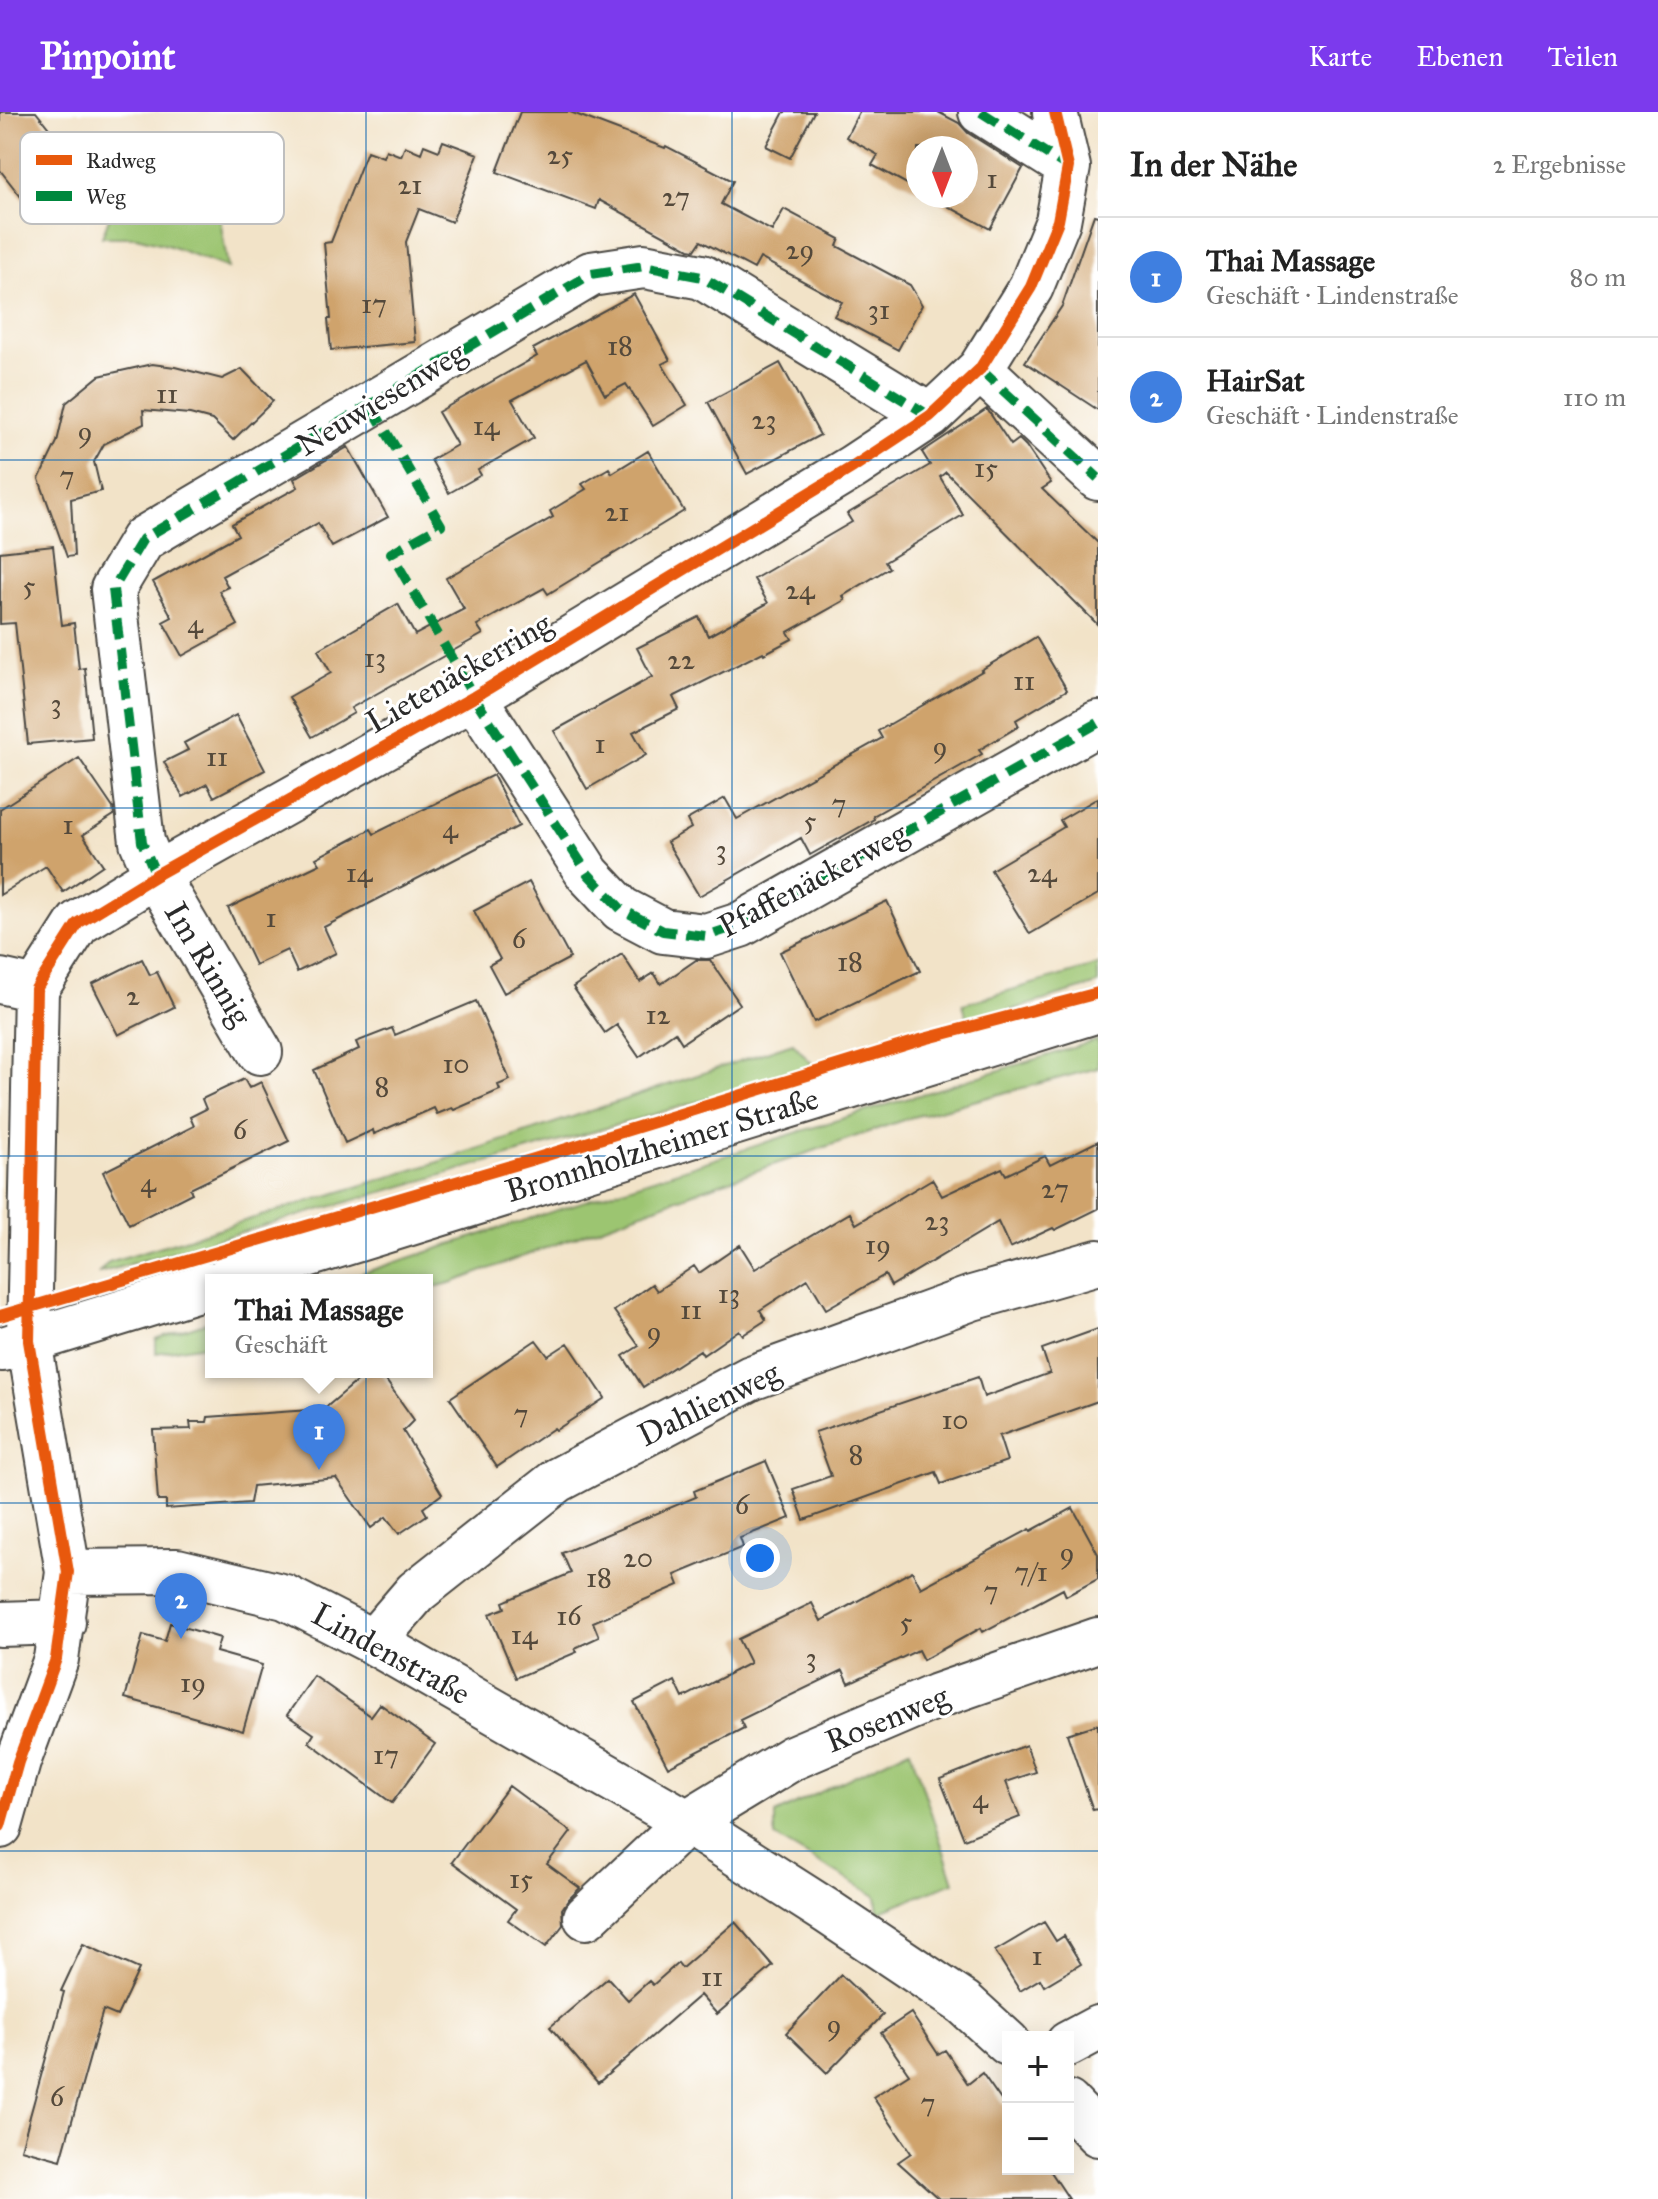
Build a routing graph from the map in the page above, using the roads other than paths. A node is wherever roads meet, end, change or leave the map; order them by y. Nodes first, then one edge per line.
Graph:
1 (981, 112) edge
2 (1055, 112) edge
3 (1068, 167) junction
4 (980, 369) junction
5 (930, 416) junction
6 (1098, 478) edge
7 (474, 697) junction
8 (1098, 723) edge
9 (156, 875) junction
10 (18, 985) edge
11 (1098, 1010) edge
12 (260, 1052) dead end
13 (1098, 1262) edge
14 (245, 1274) edge
15 (205, 1287) edge
16 (14, 1346) edge
17 (68, 1572) junction
18 (63, 1622) junction
19 (0, 1624) edge
20 (1098, 1640) edge
21 (373, 1642) junction
22 (687, 1822) junction
23 (0, 1826) edge
24 (586, 1917) dead end
25 (1098, 2028) edge
26 (1002, 2038) edge
27 (1074, 2041) edge
28 (1074, 2109) edge
29 (1098, 2134) edge

1 - 3 street
2 - 3 street, Lietenäckerring
3 - 4 street, Lietenäckerring
4 - 5 street, Lietenäckerring
4 - 6 street
5 - 7 street, Lietenäckerring
5 - 9 street, Neuwiesenweg
7 - 8 street, Pfaffenäckerweg
7 - 9 street, Lietenäckerring
9 - 10 street, Lietenäckerring
9 - 12 street, Im Rinnig
10 - 16 street, Lietenäckerring
11 - 14 street, Bronnholzheimer Straße
13 - 21 street, Dahlienweg
15 - 16 street
16 - 17 street, Lietenäckerring
17 - 18 street, Lietenäckerring
17 - 21 street, Lindenstraße
18 - 19 street
18 - 23 street, Lietenäckerring
20 - 22 street, Rosenweg
21 - 22 street, Lindenstraße
22 - 24 street
22 - 26 street, Lindenstraße
25 - 27 street
28 - 29 street

